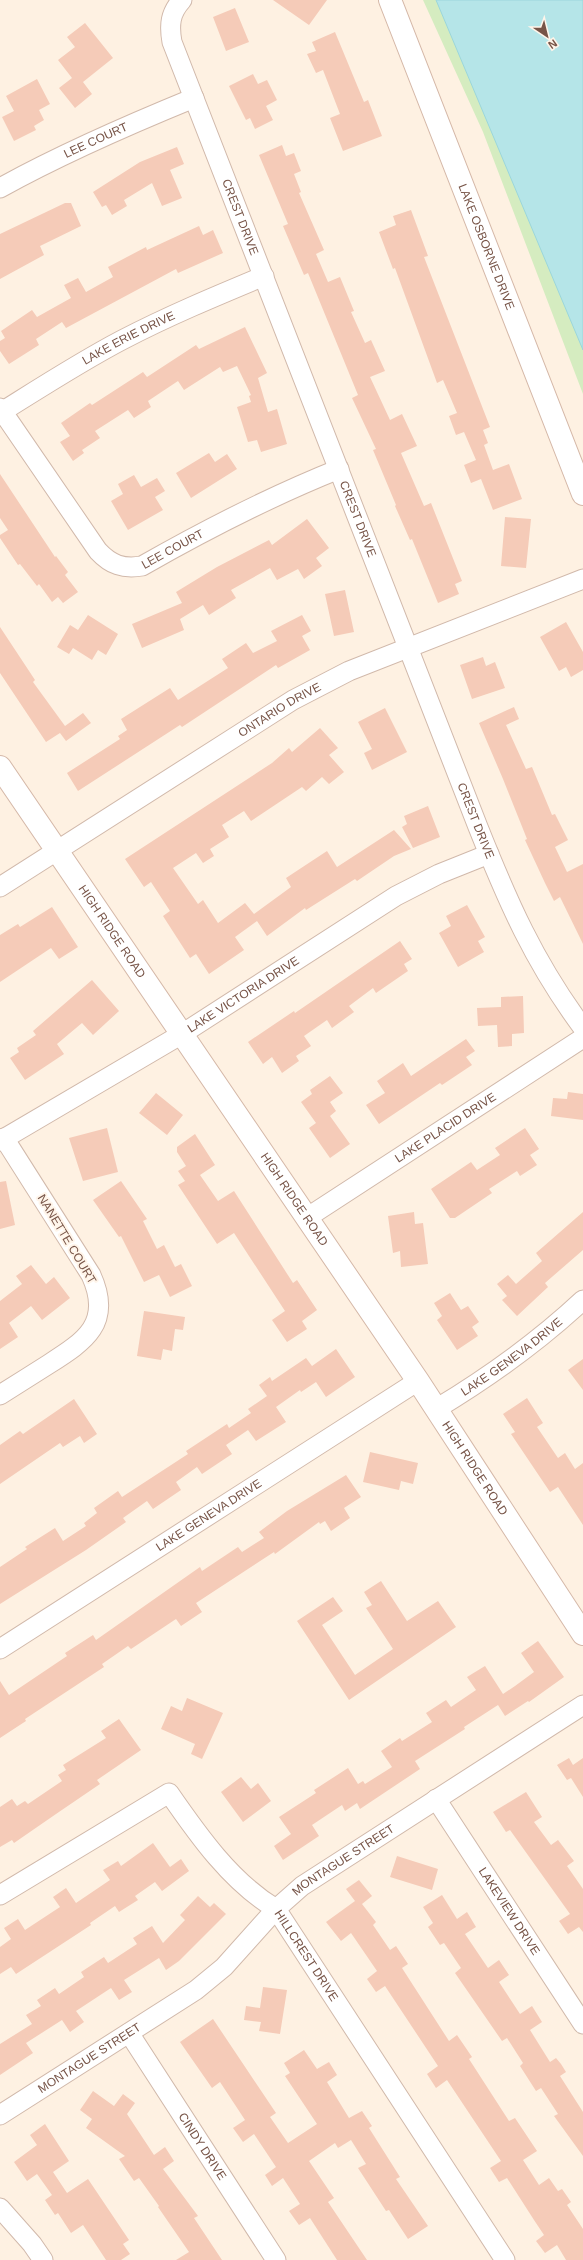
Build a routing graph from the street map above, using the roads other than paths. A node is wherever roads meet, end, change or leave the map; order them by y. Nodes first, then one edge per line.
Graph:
1 (182, 0) edge
2 (390, 0) edge
3 (194, 98) junction
4 (0, 188) edge
5 (264, 276) junction
6 (1, 411) edge
7 (339, 469) junction
8 (583, 494) edge
9 (583, 579) edge
10 (408, 647) junction
11 (0, 767) edge
12 (57, 850) junction
13 (489, 854) junction
14 (0, 887) edge
15 (583, 1028) edge
16 (182, 1034) junction
17 (583, 1038) edge
18 (2, 1140) edge
19 (308, 1217) junction
20 (583, 1300) edge
21 (418, 1381) junction
22 (0, 1395) edge
23 (436, 1409) junction
24 (583, 1634) edge
25 (0, 1649) edge
26 (583, 1705) edge
27 (436, 1799) junction
28 (0, 1894) edge
29 (276, 1909) junction
30 (583, 2024) edge
31 (128, 2033) junction
32 (0, 2115) edge
33 (0, 2208) edge
34 (43, 2260) edge
35 (276, 2260) edge
36 (505, 2260) edge

1 - 3 street, CREST DRIVE
2 - 8 street, LAKE OSBORNE DRIVE
3 - 4 street, LEE COURT
3 - 5 street, CREST DRIVE
5 - 6 street, LAKE ERIE DRIVE
5 - 7 street, CREST DRIVE
6 - 7 street, LEE COURT
7 - 10 street, CREST DRIVE
9 - 10 street, ONTARIO DRIVE
10 - 12 street, ONTARIO DRIVE
10 - 13 street, CREST DRIVE
11 - 12 street, HIGH RIDGE ROAD
12 - 14 street, ONTARIO DRIVE
12 - 16 street, HIGH RIDGE ROAD
13 - 15 street, CREST DRIVE
13 - 16 street, LAKE VICTORIA DRIVE
16 - 18 street, LAKE VICTORIA DRIVE
16 - 19 street, HIGH RIDGE ROAD
17 - 19 street, LAKE PLACID DRIVE
18 - 22 street, NANETTE COURT
19 - 21 street, HIGH RIDGE ROAD
20 - 23 street, LAKE GENEVA DRIVE
21 - 23 street, HIGH RIDGE ROAD
21 - 25 street, LAKE GENEVA DRIVE
23 - 24 street, HIGH RIDGE ROAD
26 - 27 street, MONTAGUE STREET
27 - 29 street, MONTAGUE STREET
27 - 30 street, LAKEVIEW DRIVE
28 - 29 street, HILLCREST DRIVE
29 - 31 street, MONTAGUE STREET
29 - 36 street, HILLCREST DRIVE
31 - 32 street, MONTAGUE STREET
31 - 35 street, CINDY DRIVE
33 - 34 street

